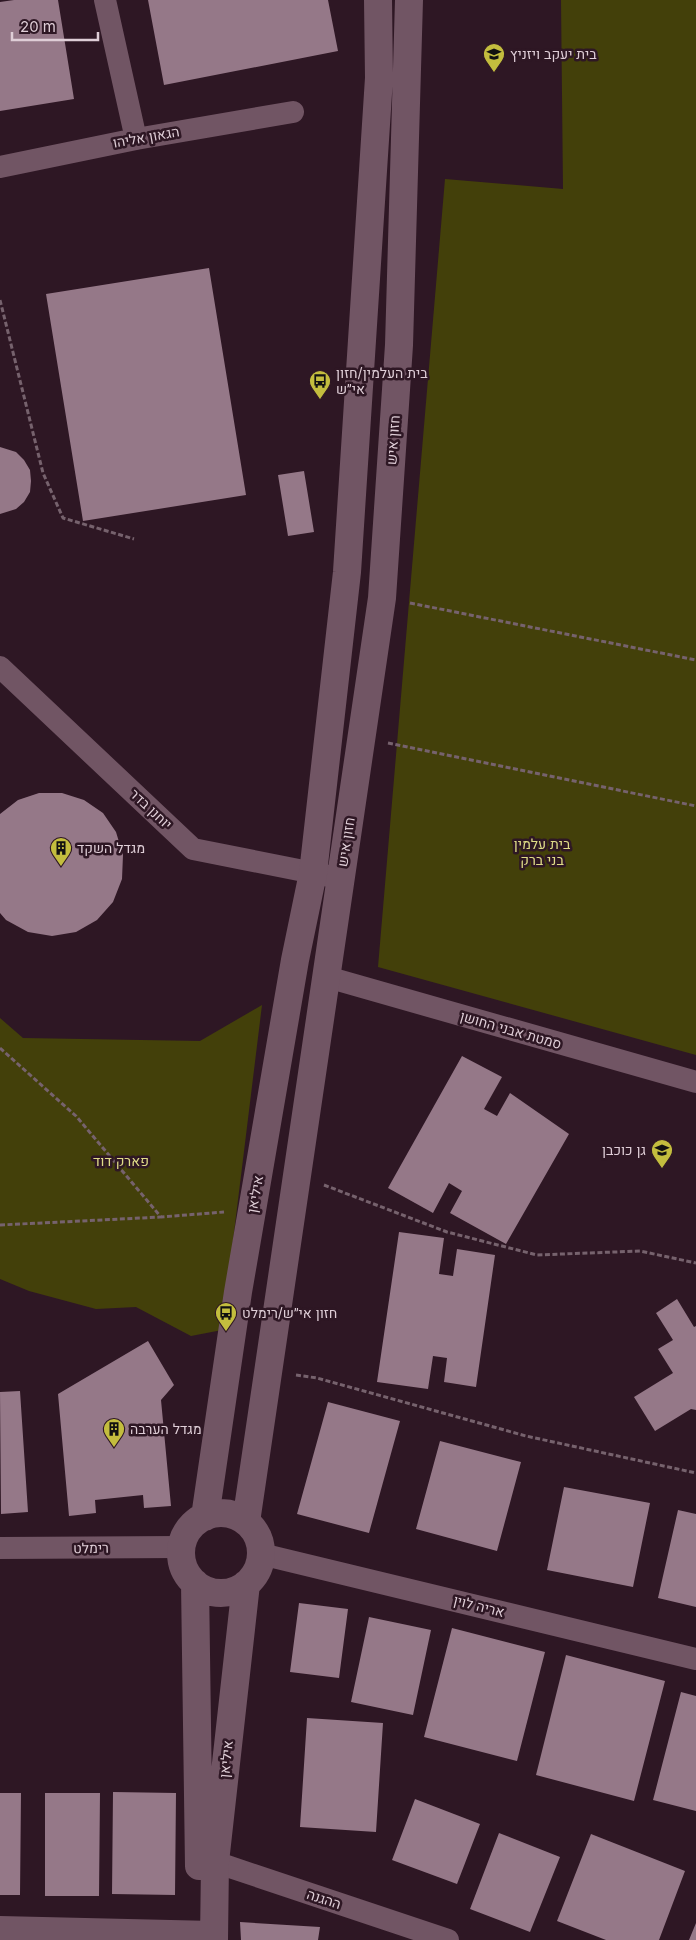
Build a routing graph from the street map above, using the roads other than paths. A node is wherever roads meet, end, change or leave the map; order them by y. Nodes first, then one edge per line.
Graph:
1 (105, 0) edge
2 (378, 0) edge
3 (409, 0) edge
4 (293, 112) dead end
5 (136, 139) junction
6 (0, 167) edge
7 (0, 667) edge
8 (313, 873) junction
9 (341, 877) junction
10 (327, 977) junction
11 (696, 1082) edge
12 (205, 1516) junction
13 (246, 1522) junction
14 (181, 1547) junction
15 (0, 1548) edge
16 (261, 1554) junction
17 (195, 1583) junction
18 (246, 1584) junction
19 (696, 1659) edge
20 (207, 1862) junction
21 (0, 1930) edge
22 (205, 1937) edge
23 (448, 1940) edge

1 - 5 street
2 - 8 street, חזון איש
3 - 9 street, חזון איש
4 - 5 street, הגאון אליהו
5 - 6 street, הגאון אליהו
7 - 8 street, יוחנן בדר
8 - 9 street, יוחנן בדר
8 - 12 street, איליאן
9 - 10 street
10 - 11 street, סמטת אבני החושן
10 - 13 street
12 - 13 street
12 - 14 street
13 - 16 street
14 - 15 street, רימלט
14 - 17 street
16 - 18 street
16 - 19 street, אריה לוין
17 - 18 street
17 - 20 street, איליאן
18 - 20 street, איליאן
20 - 22 street, איליאן
20 - 23 street, ההגנה
21 - 22 street

